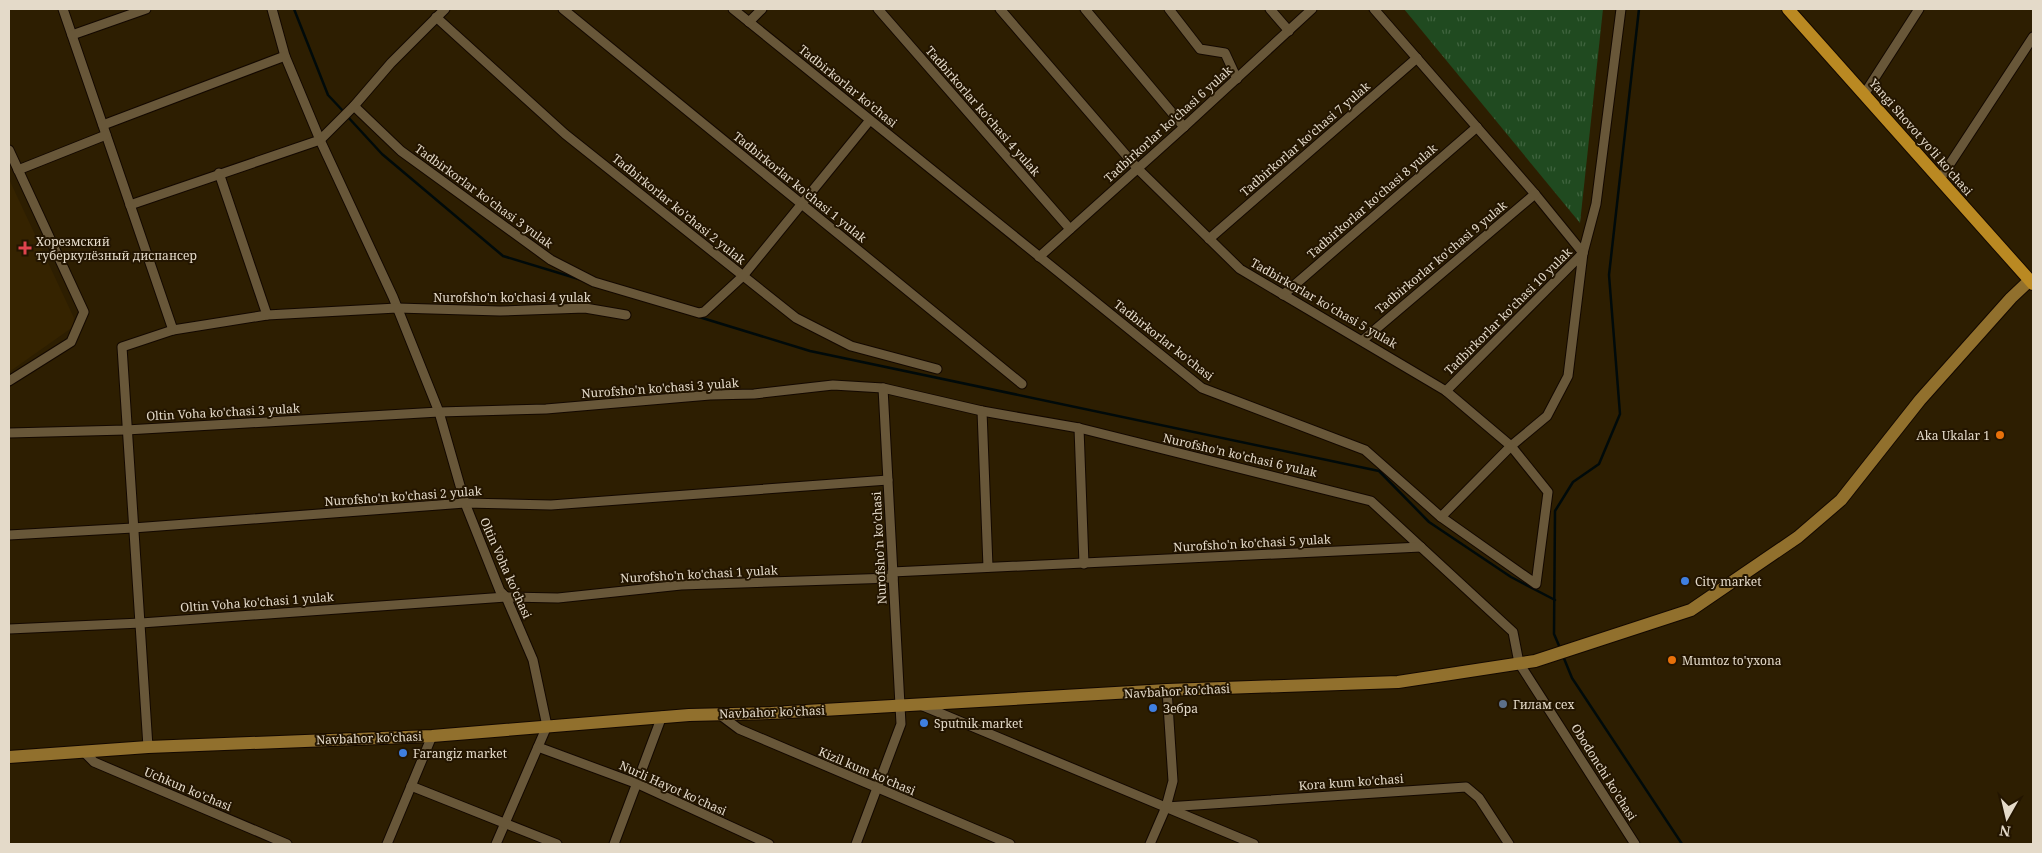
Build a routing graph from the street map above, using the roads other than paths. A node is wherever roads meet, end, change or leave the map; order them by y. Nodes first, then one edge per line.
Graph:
1 (63, 9) edge
2 (146, 9) edge
3 (272, 9) edge
4 (445, 9) edge
5 (563, 9) edge
6 (733, 9) edge
7 (762, 9) edge
8 (878, 9) edge
9 (1000, 9) edge
10 (1085, 9) edge
11 (1169, 9) edge
12 (1270, 9) edge
13 (1312, 9) edge
14 (1374, 9) edge
15 (1621, 9) edge
16 (1788, 9) edge
17 (1919, 9) edge
18 (436, 17) junction
19 (749, 22) junction
20 (1289, 31) junction
21 (72, 34) junction
22 (2032, 40) edge
23 (285, 56) junction
24 (1418, 58) junction
25 (1237, 79) junction
26 (1864, 93) junction
27 (351, 109) junction
28 (870, 120) junction
29 (103, 125) junction
30 (1477, 126) junction
31 (1184, 127) junction
32 (106, 135) junction
33 (320, 140) junction
34 (9, 150) edge
35 (1138, 169) junction
36 (18, 170) junction
37 (219, 173) junction
38 (1940, 179) junction
39 (1535, 194) junction
40 (130, 204) junction
41 (802, 204) junction
42 (1070, 229) junction
43 (1209, 239) junction
44 (1583, 253) junction
45 (1039, 257) junction
46 (743, 276) junction
47 (2031, 282) edge
48 (1283, 295) junction
49 (397, 308) junction
50 (267, 315) junction
51 (626, 315) dead end
52 (173, 330) junction
53 (1363, 340) junction
54 (937, 369) dead end
55 (9, 381) edge
56 (1022, 384) dead end
57 (883, 388) junction
58 (1446, 391) junction
59 (982, 411) junction
60 (438, 412) junction
61 (1079, 428) junction
62 (126, 430) junction
63 (9, 433) edge
64 (1511, 446) junction
65 (888, 480) junction
66 (1548, 492) joint
67 (465, 503) junction
68 (1441, 518) junction
69 (133, 528) junction
70 (9, 535) edge
71 (1421, 547) junction
72 (1084, 564) junction
73 (988, 568) junction
74 (892, 575) junction
75 (506, 597) junction
76 (141, 623) junction
77 (9, 629) edge
78 (1519, 663) junction
79 (1167, 690) junction
80 (923, 706) junction
81 (900, 707) junction
82 (719, 714) junction
83 (662, 716) junction
84 (547, 726) junction
85 (432, 736) junction
86 (148, 747) junction
87 (538, 747) junction
88 (83, 750) junction
89 (9, 757) edge
90 (638, 784) junction
91 (411, 786) junction
92 (878, 790) junction
93 (1166, 807) junction
94 (505, 823) junction
95 (288, 844) edge
96 (387, 844) edge
97 (496, 844) edge
98 (557, 844) edge
99 (614, 844) edge
100 (769, 844) edge
101 (856, 844) edge
102 (1010, 844) edge
103 (1150, 844) edge
104 (1254, 844) edge
105 (1509, 844) edge
106 (1635, 844) edge

1 - 21 street
2 - 21 street
3 - 23 street, Oltin Voha ko'chasi
4 - 18 street
5 - 41 street, Tadbirkorlar ko'chasi 1 yulak
6 - 19 street, Tadbirkorlar ko'chasi
7 - 19 street
8 - 42 street, Tadbirkorlar ko'chasi 4 yulak
9 - 35 street, Tadbirkorlar ko'chasi 5 yulak
10 - 31 street
11 - 25 street
12 - 20 street
13 - 20 street, Tadbirkorlar ko'chasi 6 yulak
14 - 24 street
15 - 44 street
16 - 26 main road, Yangi Shovot yo'li ko'chasi
17 - 26 street
18 - 27 street
18 - 46 street, Tadbirkorlar ko'chasi 2 yulak
19 - 28 street, Tadbirkorlar ko'chasi
20 - 25 street, Tadbirkorlar ko'chasi 6 yulak
21 - 29 street
22 - 38 street
23 - 29 street
23 - 33 street, Oltin Voha ko'chasi
24 - 30 street
24 - 43 street, Tadbirkorlar ko'chasi 7 yulak
25 - 31 street, Tadbirkorlar ko'chasi 6 yulak
26 - 38 main road, Yangi Shovot yo'li ko'chasi
27 - 33 street
27 - 46 street, Tadbirkorlar ko'chasi 3 yulak
28 - 41 street
28 - 45 street, Tadbirkorlar ko'chasi
29 - 32 street
30 - 39 street
30 - 48 street, Tadbirkorlar ko'chasi 8 yulak
31 - 35 street, Tadbirkorlar ko'chasi 6 yulak
32 - 36 street
32 - 40 street
33 - 37 street
33 - 49 street, Oltin Voha ko'chasi
34 - 36 street
35 - 42 street, Tadbirkorlar ko'chasi 6 yulak
35 - 43 street, Tadbirkorlar ko'chasi 5 yulak
36 - 55 street
37 - 40 street
37 - 50 street
38 - 47 main road, Yangi Shovot yo'li ko'chasi
39 - 44 street
39 - 53 street, Tadbirkorlar ko'chasi 9 yulak
40 - 52 street
41 - 46 street
41 - 56 street, Tadbirkorlar ko'chasi 1 yulak
42 - 45 street, Tadbirkorlar ko'chasi 6 yulak
43 - 48 street, Tadbirkorlar ko'chasi 5 yulak
44 - 58 street, Tadbirkorlar ko'chasi 10 yulak
44 - 64 street, Tadbirkorlar ko'chasi 10 yulak
45 - 68 street, Tadbirkorlar ko'chasi
46 - 54 street, Tadbirkorlar ko'chasi 2 yulak
47 - 78 main road, Navbahor ko'chasi
48 - 53 street, Tadbirkorlar ko'chasi 5 yulak
49 - 50 street, Nurofsho'n ko'chasi 4 yulak
49 - 51 street, Nurofsho'n ko'chasi 4 yulak
49 - 60 street, Oltin Voha ko'chasi
50 - 52 street, Nurofsho'n ko'chasi 4 yulak
52 - 62 street, Nurofsho'n ko'chasi 4 yulak
53 - 58 street, Tadbirkorlar ko'chasi 5 yulak
57 - 59 street, Nurofsho'n ko'chasi 6 yulak
57 - 60 street, Nurofsho'n ko'chasi 3 yulak
57 - 65 street, Nurofsho'n ko'chasi
58 - 64 street, Tadbirkorlar ko'chasi 5 yulak
59 - 61 street, Nurofsho'n ko'chasi 6 yulak
59 - 73 street
60 - 62 street, Oltin Voha ko'chasi 3 yulak
60 - 67 street, Oltin Voha ko'chasi
61 - 71 street, Nurofsho'n ko'chasi 6 yulak
61 - 72 street
62 - 63 street, Oltin Voha ko'chasi 3 yulak
62 - 69 street
64 - 66 street, Tadbirkorlar ko'chasi 5 yulak
64 - 68 street, Tadbirkorlar ko'chasi 10 yulak
65 - 67 street, Nurofsho'n ko'chasi 2 yulak
65 - 74 street, Nurofsho'n ko'chasi
66 - 68 street, Tadbirkorlar ko'chasi
67 - 69 street, Nurofsho'n ko'chasi 2 yulak
67 - 75 street, Oltin Voha ko'chasi
69 - 70 street, Nurofsho'n ko'chasi 2 yulak
69 - 76 street
71 - 72 street, Nurofsho'n ko'chasi 5 yulak
71 - 78 street, Nurofsho'n ko'chasi 6 yulak
72 - 73 street, Nurofsho'n ko'chasi 5 yulak
73 - 74 street, Nurofsho'n ko'chasi 5 yulak
74 - 75 street, Nurofsho'n ko'chasi 1 yulak
74 - 81 street, Nurofsho'n ko'chasi
75 - 76 street, Oltin Voha ko'chasi 1 yulak
75 - 84 street, Oltin Voha ko'chasi
76 - 77 street, Oltin Voha ko'chasi 1 yulak
76 - 86 street
78 - 79 main road, Navbahor ko'chasi
78 - 106 street, Obodonchi ko'chasi
79 - 80 main road, Navbahor ko'chasi
79 - 93 street
80 - 81 main road, Navbahor ko'chasi
80 - 93 street, Kora kum ko'chasi
81 - 82 main road, Navbahor ko'chasi
81 - 92 street, Nurofsho'n ko'chasi
82 - 83 main road, Navbahor ko'chasi
82 - 92 street, Kizil kum ko'chasi
83 - 84 main road, Navbahor ko'chasi
83 - 90 street
84 - 85 main road, Navbahor ko'chasi
84 - 87 street
85 - 86 main road, Navbahor ko'chasi
85 - 91 street
86 - 88 main road, Navbahor ko'chasi
87 - 90 street, Nurli Hayot ko'chasi
87 - 94 street
88 - 89 main road, Navbahor ko'chasi
88 - 95 street, Uchkun ko'chasi
90 - 99 street
90 - 100 street, Nurli Hayot ko'chasi
91 - 94 street
91 - 96 street
92 - 101 street, Nurofsho'n ko'chasi
92 - 102 street, Kizil kum ko'chasi
93 - 103 street
93 - 104 street, Kora kum ko'chasi
93 - 105 street, Kora kum ko'chasi
94 - 97 street
94 - 98 street

